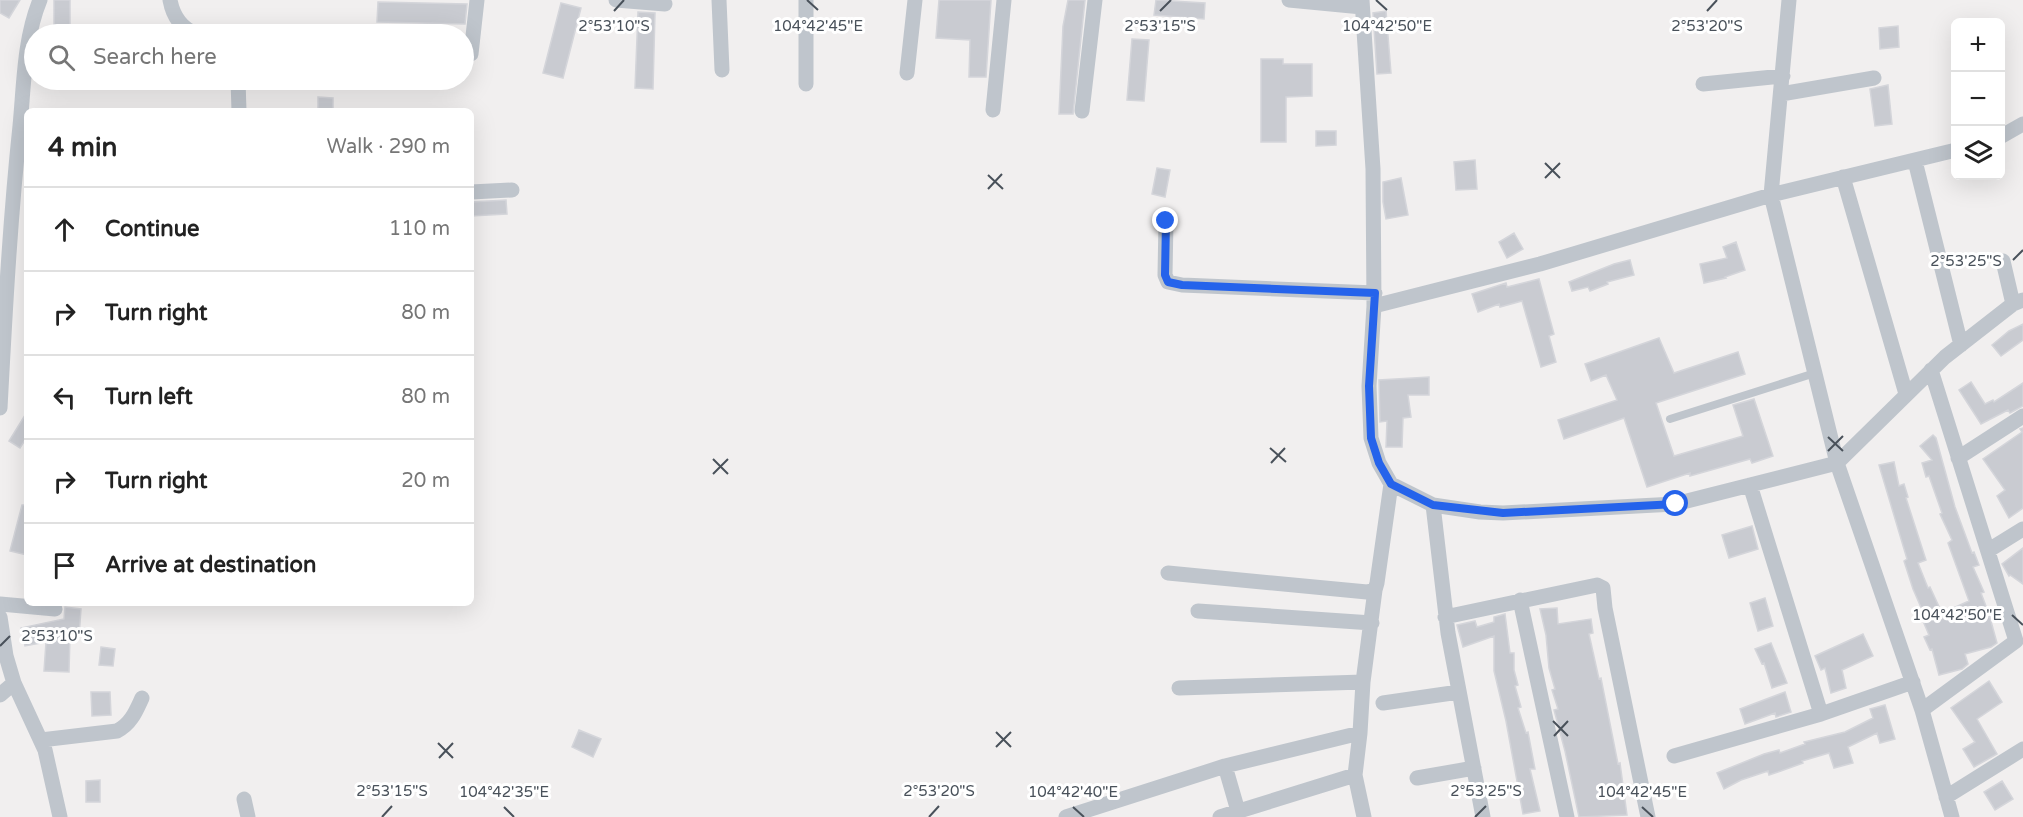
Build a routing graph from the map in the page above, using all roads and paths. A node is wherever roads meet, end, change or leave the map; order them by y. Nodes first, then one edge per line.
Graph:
1 (40, 0) edge
2 (170, 0) edge
3 (477, 0) edge
4 (616, 0) edge
5 (719, 0) edge
6 (806, 0) edge
7 (915, 0) edge
8 (1004, 0) edge
9 (1095, 0) edge
10 (1289, 0) edge
11 (1788, 0) edge
12 (1362, 3) edge
13 (665, 4) dead end
14 (33, 24) edge
15 (182, 24) edge
16 (474, 27) edge
17 (722, 70) dead end
18 (907, 74) dead end
19 (1783, 76) junction
20 (1874, 78) dead end
21 (806, 84) dead end
22 (1703, 84) dead end
23 (25, 90) edge
24 (238, 90) edge
25 (1781, 94) junction
26 (24, 108) edge
27 (239, 108) edge
28 (993, 110) dead end
29 (1082, 111) dead end
30 (24, 116) edge
31 (2023, 124) edge
32 (2005, 135) edge
33 (1951, 151) edge
34 (22, 153) edge
35 (1914, 161) junction
36 (1844, 177) junction
37 (512, 190) dead end
38 (474, 192) edge
39 (1771, 195) junction
40 (1166, 221) dead end
41 (4, 252) edge
42 (2003, 261) dead end
43 (1375, 300) junction
44 (2018, 302) edge
45 (1961, 345) junction
46 (1931, 370) junction
47 (1815, 373) junction
48 (1906, 394) junction
49 (0, 408) edge
50 (2023, 416) edge
51 (1670, 419) dead end
52 (1958, 458) junction
53 (1837, 462) junction
54 (1391, 484) junction
55 (1750, 485) junction
56 (1433, 505) junction
57 (2023, 529) edge
58 (1989, 550) junction
59 (1168, 573) dead end
60 (1375, 590) junction
61 (1520, 600) junction
62 (0, 604) edge
63 (55, 609) dead end
64 (1198, 611) dead end
65 (0, 617) edge
66 (1445, 617) junction
67 (1372, 624) junction
68 (2020, 639) edge
69 (1363, 682) junction
70 (1913, 682) junction
71 (14, 683) junction
72 (1179, 688) dead end
73 (1459, 692) junction
74 (0, 695) edge
75 (142, 698) dead end
76 (1383, 703) dead end
77 (1922, 710) junction
78 (1821, 714) junction
79 (1360, 733) junction
80 (41, 741) junction
81 (2023, 749) edge
82 (1674, 756) dead end
83 (1225, 766) junction
84 (1474, 768) junction
85 (1355, 775) junction
86 (1417, 778) dead end
87 (1946, 797) junction
88 (244, 799) dead end
89 (1239, 811) junction
90 (60, 817) edge
91 (248, 817) edge
92 (1066, 817) edge
93 (1220, 817) edge
94 (1364, 817) edge
95 (1483, 817) edge
96 (1567, 817) edge
97 (1648, 817) edge
98 (1952, 817) edge

1 - 14 street
2 - 15 street
3 - 16 street
4 - 13 street
5 - 17 street
6 - 21 street
7 - 18 street
8 - 28 street
9 - 29 street
10 - 12 street
11 - 19 street
12 - 43 street
19 - 22 street
19 - 25 street
20 - 25 street
23 - 26 street
24 - 27 street
25 - 39 street
30 - 34 street
31 - 32 street
33 - 35 street
34 - 41 street
35 - 36 street
35 - 45 street
36 - 39 street
36 - 48 street
37 - 38 street
39 - 43 street
39 - 47 street
40 - 43 street
41 - 49 street
42 - 44 street
43 - 54 street
44 - 45 street
45 - 46 street
46 - 48 street
46 - 52 street
47 - 51 lane
47 - 53 street
48 - 53 street
50 - 52 street
52 - 58 street
53 - 55 street
53 - 70 street
54 - 56 street
54 - 60 street
55 - 56 street
55 - 78 street
56 - 66 street
57 - 58 street
58 - 68 street
59 - 60 street
60 - 67 street
61 - 66 street
61 - 96 street
61 - 97 street
62 - 63 street
64 - 67 street
65 - 71 street
66 - 73 street
67 - 69 street
68 - 77 street
69 - 72 street
69 - 79 street
70 - 77 street
70 - 78 street
71 - 74 street
71 - 80 street
73 - 76 street
73 - 84 street
75 - 80 street
77 - 87 street
78 - 82 street
79 - 83 street
79 - 85 street
80 - 90 street
81 - 87 street
83 - 89 street
83 - 92 street
84 - 86 street
84 - 95 street
85 - 89 street
85 - 94 street
87 - 98 street
88 - 91 street
89 - 93 street

